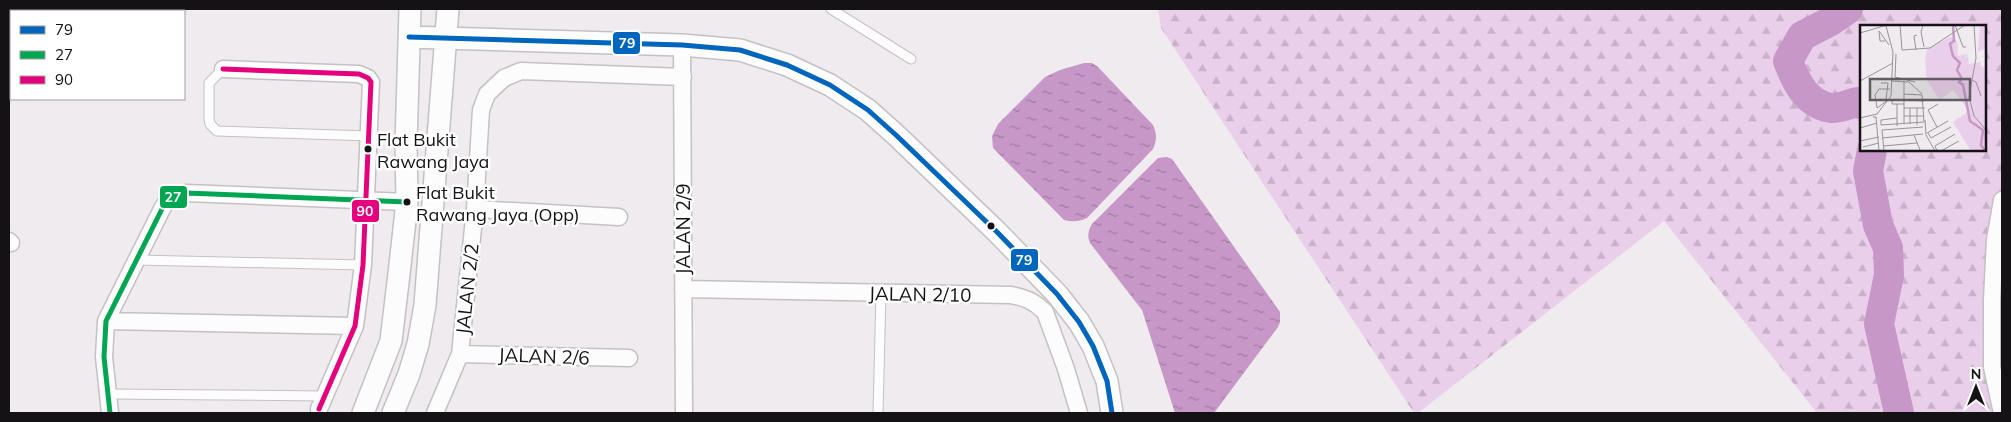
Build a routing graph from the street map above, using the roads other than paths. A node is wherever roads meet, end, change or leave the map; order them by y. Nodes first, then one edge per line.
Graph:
1 (410, 9) edge
2 (448, 9) edge
3 (831, 9) edge
4 (410, 37) junction
5 (447, 38) junction
6 (682, 45) junction
7 (911, 59) dead end
8 (224, 69) joint
9 (683, 77) junction
10 (370, 136) junction
11 (366, 199) junction
12 (2002, 200) edge
13 (407, 202) junction
14 (475, 209) junction
15 (619, 217) dead end
16 (137, 260) junction
17 (363, 265) junction
18 (683, 289) junction
19 (881, 293) junction
20 (106, 321) junction
21 (355, 326) junction
22 (460, 354) junction
23 (629, 358) dead end
24 (108, 394) junction
25 (322, 408) edge
26 (2002, 412) edge
27 (110, 413) edge
28 (363, 413) edge
29 (393, 413) edge
30 (434, 413) edge
31 (684, 413) edge
32 (878, 413) edge
33 (1079, 413) edge
34 (1112, 413) edge

1 - 4 street
2 - 5 street
3 - 7 lane
4 - 5 street
4 - 13 street
5 - 6 street
5 - 29 street
6 - 9 street, JALAN 2/9
6 - 34 street
8 - 10 street
8 - 10 lane
9 - 14 street, JALAN 2/2
9 - 18 street, JALAN 2/9
10 - 11 street
11 - 13 street
11 - 16 street
11 - 17 street
12 - 26 street
13 - 28 street
14 - 15 street
14 - 22 street, JALAN 2/2
16 - 17 lane
16 - 20 street
17 - 21 street
18 - 19 street, JALAN 2/10
18 - 31 street, JALAN 2/9
19 - 32 lane
19 - 33 street, JALAN 2/10
20 - 21 street
20 - 24 street
21 - 25 street
22 - 23 street, JALAN 2/6
22 - 30 street, JALAN 2/2
24 - 25 lane
24 - 27 street

